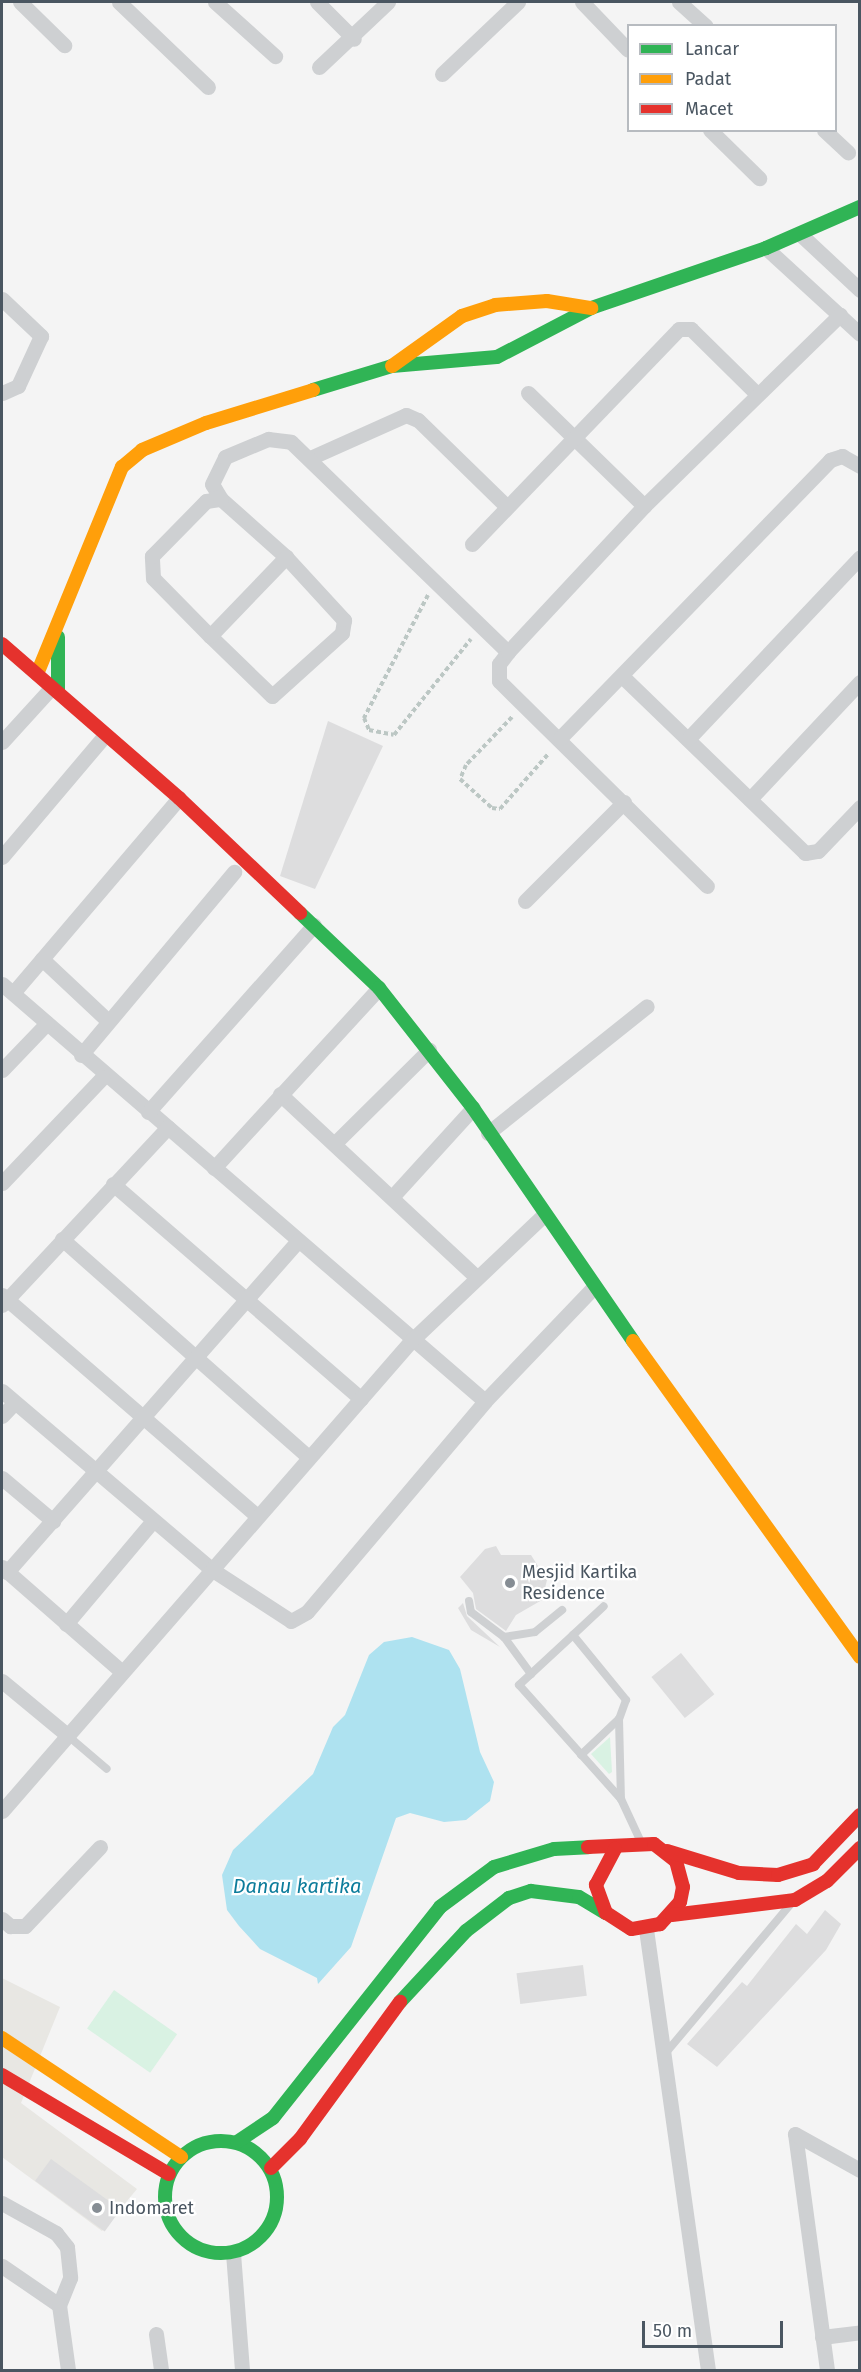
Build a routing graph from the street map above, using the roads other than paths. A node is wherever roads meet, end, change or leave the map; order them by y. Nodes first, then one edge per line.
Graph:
1 (20, 2) edge
2 (119, 2) edge
3 (215, 2) edge
4 (317, 2) edge
5 (388, 2) edge
6 (518, 2) edge
7 (582, 2) edge
8 (679, 2) edge
9 (704, 24) edge
10 (354, 39) junction
11 (64, 45) dead end
12 (627, 49) edge
13 (275, 56) dead end
14 (319, 67) dead end
15 (442, 74) dead end
16 (208, 87) dead end
17 (713, 132) edge
18 (826, 132) edge
19 (848, 152) dead end
20 (759, 178) dead end
21 (860, 207) edge
22 (800, 234) junction
23 (766, 248) junction
24 (860, 290) edge
25 (2, 299) edge
26 (591, 308) junction
27 (840, 315) junction
28 (860, 334) edge
29 (392, 366) junction
30 (2, 393) edge
31 (528, 393) dead end
32 (756, 393) junction
33 (576, 440) junction
34 (310, 458) junction
35 (860, 466) edge
36 (221, 499) junction
37 (644, 506) junction
38 (507, 507) junction
39 (472, 544) dead end
40 (860, 556) edge
41 (286, 557) junction
42 (58, 627) junction
43 (210, 636) junction
44 (2, 644) edge
45 (508, 652) junction
46 (37, 674) junction
47 (624, 678) junction
48 (860, 682) edge
49 (55, 689) junction
50 (105, 735) junction
51 (560, 738) junction
52 (688, 739) junction
53 (2, 742) edge
54 (179, 798) junction
55 (750, 799) junction
56 (624, 802) junction
57 (860, 807) edge
58 (2, 856) edge
59 (234, 872) dead end
60 (707, 886) dead end
61 (525, 902) dead end
62 (314, 925) junction
63 (42, 959) junction
64 (7, 988) edge
65 (379, 988) junction
66 (647, 1006) dead end
67 (108, 1021) junction
68 (46, 1023) junction
69 (429, 1050) junction
70 (81, 1055) junction
71 (2, 1070) edge
72 (104, 1077) junction
73 (280, 1094) junction
74 (473, 1108) junction
75 (148, 1112) junction
76 (168, 1127) junction
77 (488, 1133) junction
78 (334, 1144) junction
79 (214, 1168) junction
80 (2, 1183) edge
81 (113, 1184) junction
82 (393, 1196) junction
83 (544, 1215) junction
84 (62, 1239) junction
85 (298, 1241) junction
86 (475, 1276) junction
87 (594, 1287) junction
88 (245, 1299) junction
89 (4, 1300) edge
90 (411, 1341) junction
91 (194, 1361) junction
92 (2, 1391) edge
93 (361, 1399) junction
94 (485, 1401) junction
95 (14, 1403) junction
96 (2, 1416) edge
97 (145, 1416) junction
98 (308, 1457) junction
99 (96, 1473) junction
100 (2, 1478) edge
101 (257, 1516) junction
102 (53, 1521) junction
103 (152, 1522) junction
104 (4, 1569) edge
105 (211, 1569) junction
106 (469, 1601) dead end
107 (604, 1606) dead end
108 (562, 1610) dead end
109 (66, 1624) junction
110 (573, 1635) junction
111 (504, 1637) junction
112 (860, 1657) edge
113 (122, 1672) junction
114 (531, 1674) junction
115 (2, 1681) edge
116 (619, 1719) junction
117 (66, 1734) junction
118 (581, 1755) junction
119 (107, 1769) dead end
120 (621, 1799) junction
121 (3, 1807) edge
122 (860, 1815) edge
123 (641, 1842) junction
124 (100, 1848) dead end
125 (860, 1848) edge
126 (615, 1850) junction
127 (667, 1851) junction
128 (795, 1900) junction
129 (606, 1913) junction
130 (672, 1915) junction
131 (2, 1919) edge
132 (646, 1929) junction
133 (2, 2038) edge
134 (663, 2055) junction
135 (2, 2075) edge
136 (237, 2142) junction
137 (181, 2157) junction
138 (271, 2168) junction
139 (860, 2170) edge
140 (170, 2174) junction
141 (2, 2203) edge
142 (233, 2253) junction
143 (2, 2266) edge
144 (59, 2306) junction
145 (860, 2332) edge
146 (156, 2334) dead end
147 (822, 2337) junction
148 (68, 2370) edge
149 (161, 2370) edge
150 (242, 2370) edge
151 (708, 2370) edge
152 (826, 2370) edge

1 - 11 street
2 - 16 street
3 - 13 street
4 - 10 street
5 - 10 street
6 - 15 street
7 - 12 street
8 - 9 street
10 - 14 street
17 - 20 street
18 - 19 street
21 - 22 street
22 - 23 street
22 - 24 street
23 - 26 street
23 - 27 street
25 - 30 street
26 - 29 street
26 - 29 street
27 - 28 street
27 - 32 street
29 - 42 street
31 - 33 street
32 - 33 street
32 - 37 street
33 - 37 street
33 - 38 street
34 - 36 street
34 - 38 street
34 - 45 street
35 - 47 street
36 - 41 street
36 - 43 street
37 - 45 street
38 - 39 street
40 - 52 street
41 - 43 street
41 - 43 street
42 - 46 street
42 - 49 street
44 - 46 street
45 - 51 street
46 - 49 street
47 - 51 street
47 - 52 street
48 - 55 street
49 - 50 street
49 - 53 street
50 - 54 street
50 - 58 street
51 - 56 street
52 - 55 street
54 - 62 street
54 - 63 street
55 - 57 street
56 - 60 street
56 - 61 street
59 - 67 street
62 - 65 street
62 - 75 street
63 - 64 street
63 - 67 street
64 - 68 street
65 - 69 street
65 - 73 street
66 - 77 street
67 - 70 street
68 - 70 street
68 - 71 street
69 - 74 street
69 - 78 street
70 - 72 street
72 - 75 street
72 - 80 street
73 - 78 street
73 - 79 street
74 - 77 street
74 - 82 street
75 - 76 street
76 - 79 street
76 - 81 street
77 - 83 street
78 - 82 street
79 - 85 street
81 - 84 street
81 - 88 street
82 - 86 street
83 - 86 street
83 - 87 street
84 - 89 street
84 - 91 street
85 - 88 street
85 - 90 street
86 - 90 street
87 - 94 street
87 - 112 street
88 - 91 street
88 - 93 street
89 - 97 street
90 - 93 street
90 - 94 street
91 - 97 street
91 - 98 street
92 - 95 street
93 - 98 street
94 - 105 street
95 - 96 street
95 - 99 street
97 - 99 street
97 - 101 street
98 - 101 street
99 - 102 street
99 - 103 street
100 - 102 street
101 - 105 street
102 - 104 street
103 - 105 street
103 - 109 street
104 - 109 street
105 - 113 street
106 - 111 lane
107 - 110 lane
108 - 111 lane
109 - 113 street
110 - 114 lane
110 - 116 lane
111 - 114 lane
113 - 117 street
114 - 118 lane
115 - 117 street
116 - 118 lane
116 - 120 lane
117 - 119 lane
117 - 121 street
118 - 120 lane
120 - 123 lane
122 - 127 street
123 - 126 street
123 - 127 street
124 - 131 street
125 - 128 street
126 - 129 street
126 - 136 street
127 - 130 street
128 - 130 street
128 - 134 lane
129 - 132 street
129 - 138 street
130 - 132 street
132 - 134 street
133 - 137 street
134 - 151 street
135 - 140 street
136 - 137 street
136 - 138 street
137 - 140 street
138 - 142 street
139 - 147 street
140 - 142 street
141 - 144 street
142 - 150 street
143 - 144 street
144 - 148 street
145 - 147 street
146 - 149 street
147 - 152 street

